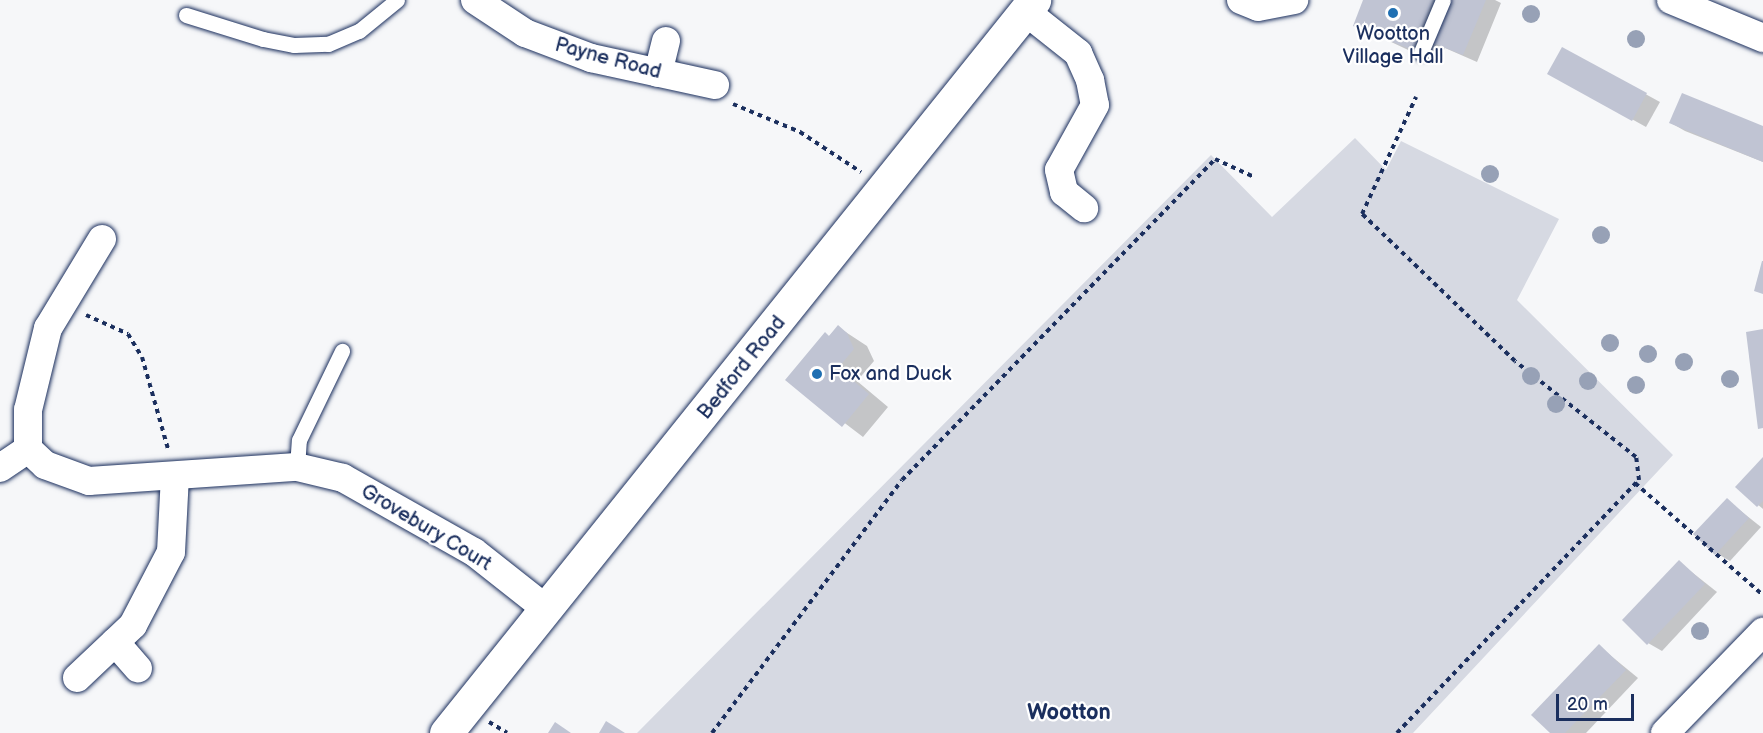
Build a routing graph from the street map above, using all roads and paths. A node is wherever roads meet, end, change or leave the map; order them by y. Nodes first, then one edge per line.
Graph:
1 (397, 0) edge
2 (475, 0) edge
3 (1241, 0) edge
4 (1294, 0) edge
5 (1443, 0) edge
6 (1671, 0) edge
7 (1029, 5) edge
8 (186, 15) dead end
9 (1763, 38) edge
10 (666, 41) dead end
11 (1421, 52) dead end
12 (658, 73) junction
13 (715, 85) joint
14 (1416, 97) dead end
15 (1252, 176) dead end
16 (886, 188) junction
17 (1084, 208) dead end
18 (102, 239) dead end
19 (60, 306) junction
20 (342, 351) dead end
21 (28, 449) junction
22 (297, 467) junction
23 (0, 468) edge
24 (176, 476) junction
25 (1635, 483) junction
26 (1763, 595) edge
27 (545, 608) junction
28 (1763, 632) edge
29 (115, 642) junction
30 (138, 669) dead end
31 (77, 678) dead end
32 (447, 733) edge
33 (712, 733) edge
34 (1397, 733) edge
35 (1665, 733) edge

1 - 8 lane
2 - 12 street, Payne Road
3 - 4 street
5 - 11 lane
6 - 9 street
7 - 16 street, Bedford Road
7 - 17 street
10 - 12 street
12 - 13 street, Payne Road
13 - 16 path
14 - 25 path
15 - 33 path
16 - 27 street, Bedford Road
18 - 19 street
19 - 21 street
19 - 24 path
20 - 22 lane
21 - 23 street
21 - 24 street, Grovebury Court
22 - 24 street, Grovebury Court
22 - 27 street, Grovebury Court
24 - 29 street
25 - 26 path
25 - 34 path
27 - 32 street, Bedford Road
28 - 35 street
29 - 30 street
29 - 31 street

